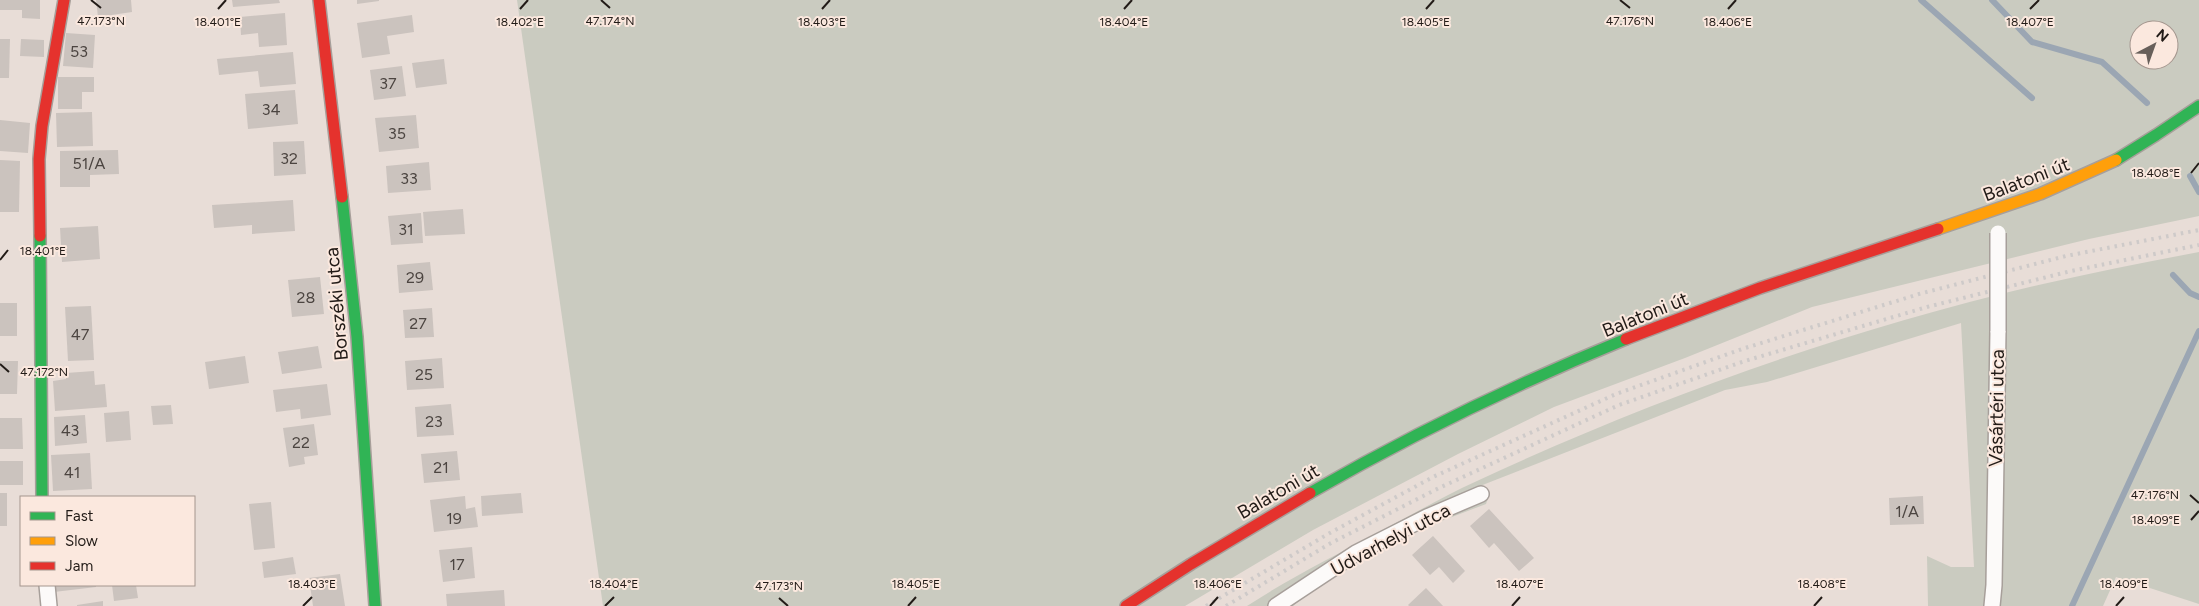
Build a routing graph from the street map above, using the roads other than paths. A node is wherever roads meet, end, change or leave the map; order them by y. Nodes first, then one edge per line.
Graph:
1 (64, 0) edge
2 (318, 0) edge
3 (2199, 106) edge
4 (1997, 210) junction
5 (1481, 494) dead end
6 (42, 496) edge
7 (47, 586) edge
8 (49, 606) edge
9 (375, 606) edge
10 (1126, 606) edge
11 (1276, 606) edge
12 (1992, 606) edge

1 - 6 main road
2 - 9 main road, Borszéki utca
3 - 4 main road, Balatoni út
4 - 10 main road, Balatoni út
4 - 12 street, Vásártéri utca, bridge
5 - 11 street, Udvarhelyi utca
7 - 8 street

